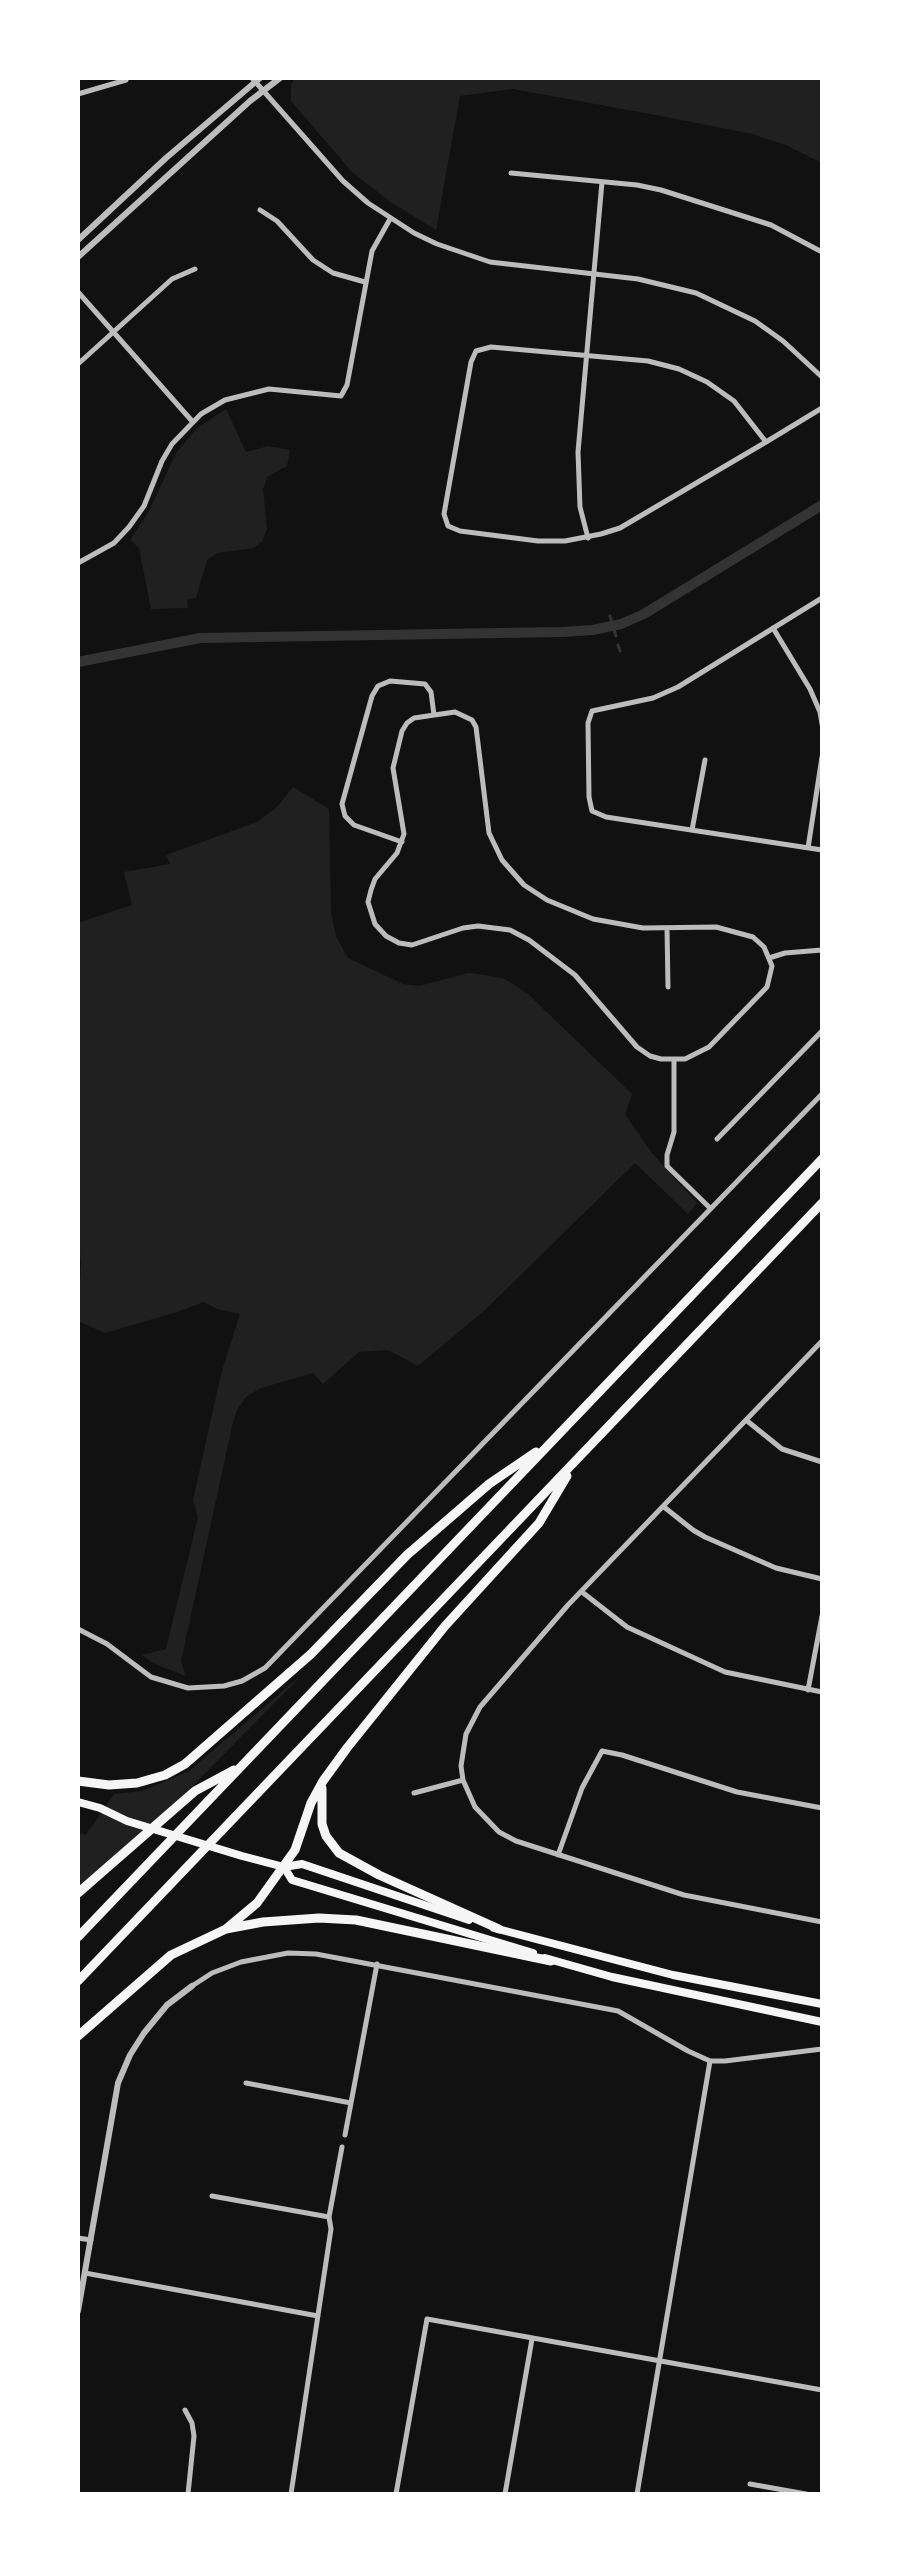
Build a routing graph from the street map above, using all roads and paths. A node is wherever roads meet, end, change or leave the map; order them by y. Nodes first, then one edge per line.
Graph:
1 (280, 78) edge
2 (256, 79) edge
3 (126, 80) dead end
4 (264, 91) junction
5 (78, 94) edge
6 (511, 173) dead end
7 (602, 182) junction
8 (260, 210) dead end
9 (390, 219) junction
10 (78, 240) edge
11 (822, 252) edge
12 (78, 257) edge
13 (195, 269) dead end
14 (595, 273) junction
15 (365, 282) junction
16 (78, 292) edge
17 (113, 331) junction
18 (587, 357) junction
19 (78, 364) edge
20 (822, 377) edge
21 (822, 408) edge
22 (192, 421) junction
23 (766, 442) junction
24 (588, 538) junction
25 (78, 563) edge
26 (822, 598) edge
27 (773, 628) junction
28 (434, 715) junction
29 (822, 724) edge
30 (822, 757) edge
31 (705, 760) dead end
32 (692, 830) junction
33 (402, 842) junction
34 (808, 848) junction
35 (822, 850) edge
36 (667, 928) junction
37 (822, 950) edge
38 (769, 958) junction
39 (668, 987) dead end
40 (822, 1031) edge
41 (674, 1060) junction
42 (822, 1094) edge
43 (717, 1139) dead end
44 (822, 1159) edge
45 (822, 1203) edge
46 (710, 1208) junction
47 (822, 1341) edge
48 (746, 1420) junction
49 (552, 1441) junction
50 (577, 1459) junction
51 (822, 1462) edge
52 (664, 1507) junction
53 (822, 1579) edge
54 (582, 1592) junction
55 (822, 1616) edge
56 (78, 1629) edge
57 (808, 1690) junction
58 (822, 1692) edge
59 (241, 1767) junction
60 (463, 1780) junction
61 (78, 1781) edge
62 (323, 1781) junction
63 (414, 1793) dead end
64 (78, 1802) edge
65 (822, 1808) edge
66 (558, 1855) junction
67 (284, 1867) junction
68 (78, 1893) edge
69 (822, 1922) edge
70 (226, 1929) junction
71 (499, 1929) junction
72 (78, 1937) edge
73 (551, 1961) junction
74 (377, 1964) junction
75 (78, 1981) edge
76 (192, 1986) joint
77 (822, 2004) edge
78 (822, 2022) edge
79 (78, 2036) edge
80 (822, 2049) edge
81 (710, 2061) junction
82 (246, 2083) dead end
83 (351, 2103) junction
84 (345, 2135) dead end
85 (342, 2147) dead end
86 (212, 2196) dead end
87 (329, 2217) junction
88 (78, 2238) edge
89 (91, 2240) junction
90 (85, 2273) junction
91 (78, 2311) edge
92 (318, 2316) junction
93 (532, 2339) junction
94 (659, 2361) junction
95 (822, 2390) edge
96 (185, 2410) dead end
97 (750, 2484) dead end
98 (188, 2494) edge
99 (291, 2494) edge
100 (396, 2494) edge
101 (505, 2494) edge
102 (637, 2494) edge
103 (806, 2494) edge

1 - 4 street
2 - 4 street
2 - 10 street
3 - 5 street
4 - 9 street
4 - 12 street
6 - 7 street
7 - 11 street
7 - 14 street
8 - 15 street
9 - 14 street
9 - 15 street
13 - 17 street
14 - 18 street
14 - 20 street
15 - 22 street
16 - 17 street
17 - 19 street
17 - 22 street
18 - 23 street
18 - 24 street
18 - 24 street
21 - 23 street
22 - 25 street
23 - 24 street
26 - 27 street
27 - 29 street
27 - 32 street
28 - 33 street
28 - 33 street
28 - 36 street
30 - 34 street
31 - 32 street
32 - 34 street
33 - 41 street
34 - 35 street
36 - 38 street
36 - 39 street
37 - 38 street
38 - 41 street
40 - 43 street
41 - 46 street
42 - 46 street
44 - 49 highway
45 - 50 highway
46 - 56 street
47 - 48 street
48 - 51 street
48 - 52 street
49 - 59 highway
49 - 61 highway
50 - 62 highway
50 - 75 highway
52 - 53 street
52 - 54 street
54 - 57 street
54 - 60 street
55 - 57 street
57 - 58 street
59 - 68 highway
59 - 72 highway
60 - 63 street
60 - 66 street
62 - 67 highway
62 - 71 highway
64 - 67 main road
65 - 66 street
66 - 69 street
67 - 70 highway
67 - 71 main road
67 - 73 main road
70 - 73 highway
70 - 79 highway
71 - 77 main road
73 - 78 main road
74 - 76 street
74 - 81 street
74 - 83 street
76 - 89 street
80 - 81 street
81 - 94 street
82 - 83 street
83 - 84 street
85 - 87 street
86 - 87 street
87 - 92 street
88 - 89 street
89 - 90 street
90 - 91 street
90 - 92 street
92 - 99 street
93 - 94 street
93 - 100 street
93 - 101 street
94 - 95 street
94 - 102 street
96 - 98 street
97 - 103 street

